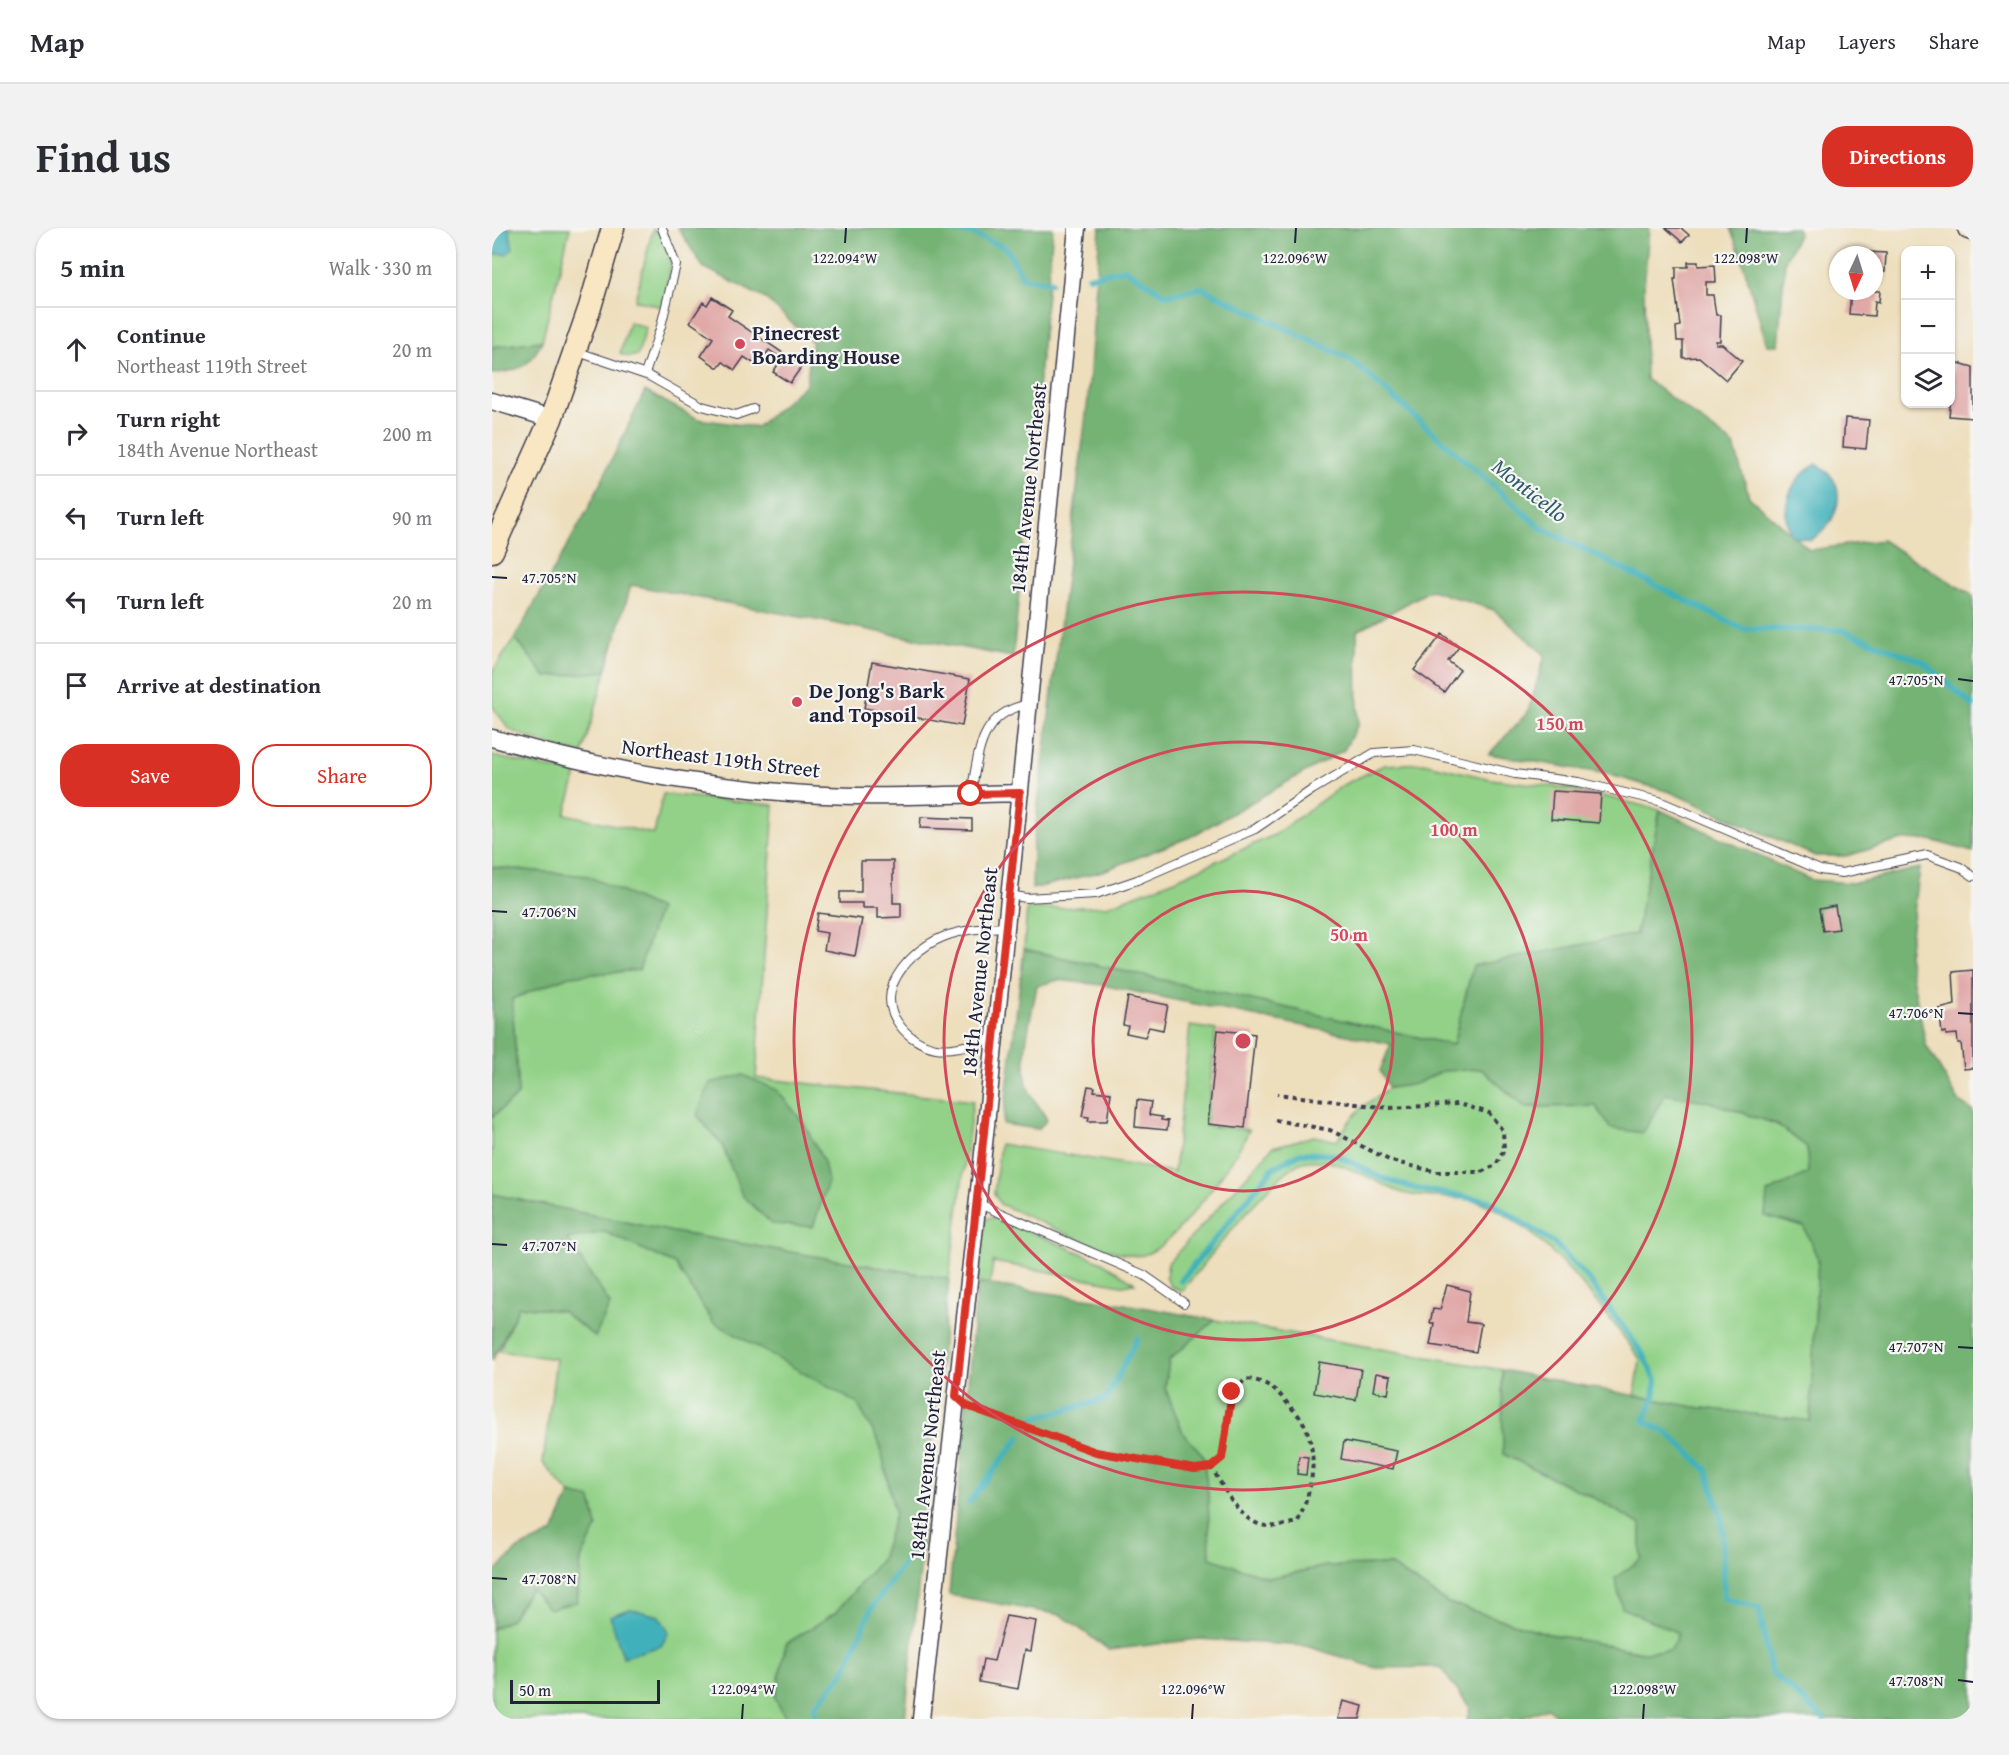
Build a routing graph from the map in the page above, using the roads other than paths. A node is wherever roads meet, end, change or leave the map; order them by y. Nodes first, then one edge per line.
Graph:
1 (613, 228) edge
2 (662, 228) edge
3 (1077, 228) edge
4 (575, 351) junction
5 (645, 374) junction
6 (492, 401) edge
7 (753, 409) dead end
8 (551, 419) junction
9 (492, 551) edge
10 (1029, 704) junction
11 (492, 738) edge
12 (1020, 793) junction
13 (971, 794) junction
14 (1973, 876) edge
15 (1010, 895) junction
16 (1006, 927) junction
17 (995, 1038) junction
18 (977, 1203) junction
19 (1184, 1303) dead end
20 (921, 1719) edge

1 - 4 main road
2 - 5 lane
3 - 10 street, 184th Avenue Northeast
4 - 5 lane
4 - 8 main road
5 - 7 lane
6 - 8 street
8 - 9 main road
10 - 12 street, 184th Avenue Northeast
10 - 13 lane
11 - 13 street, Northeast 119th Street
12 - 13 street, Northeast 119th Street
12 - 15 street, 184th Avenue Northeast
14 - 15 lane
15 - 16 street, 184th Avenue Northeast
16 - 17 street, 184th Avenue Northeast
16 - 17 lane
17 - 18 street, 184th Avenue Northeast
18 - 19 lane
18 - 20 street, 184th Avenue Northeast

